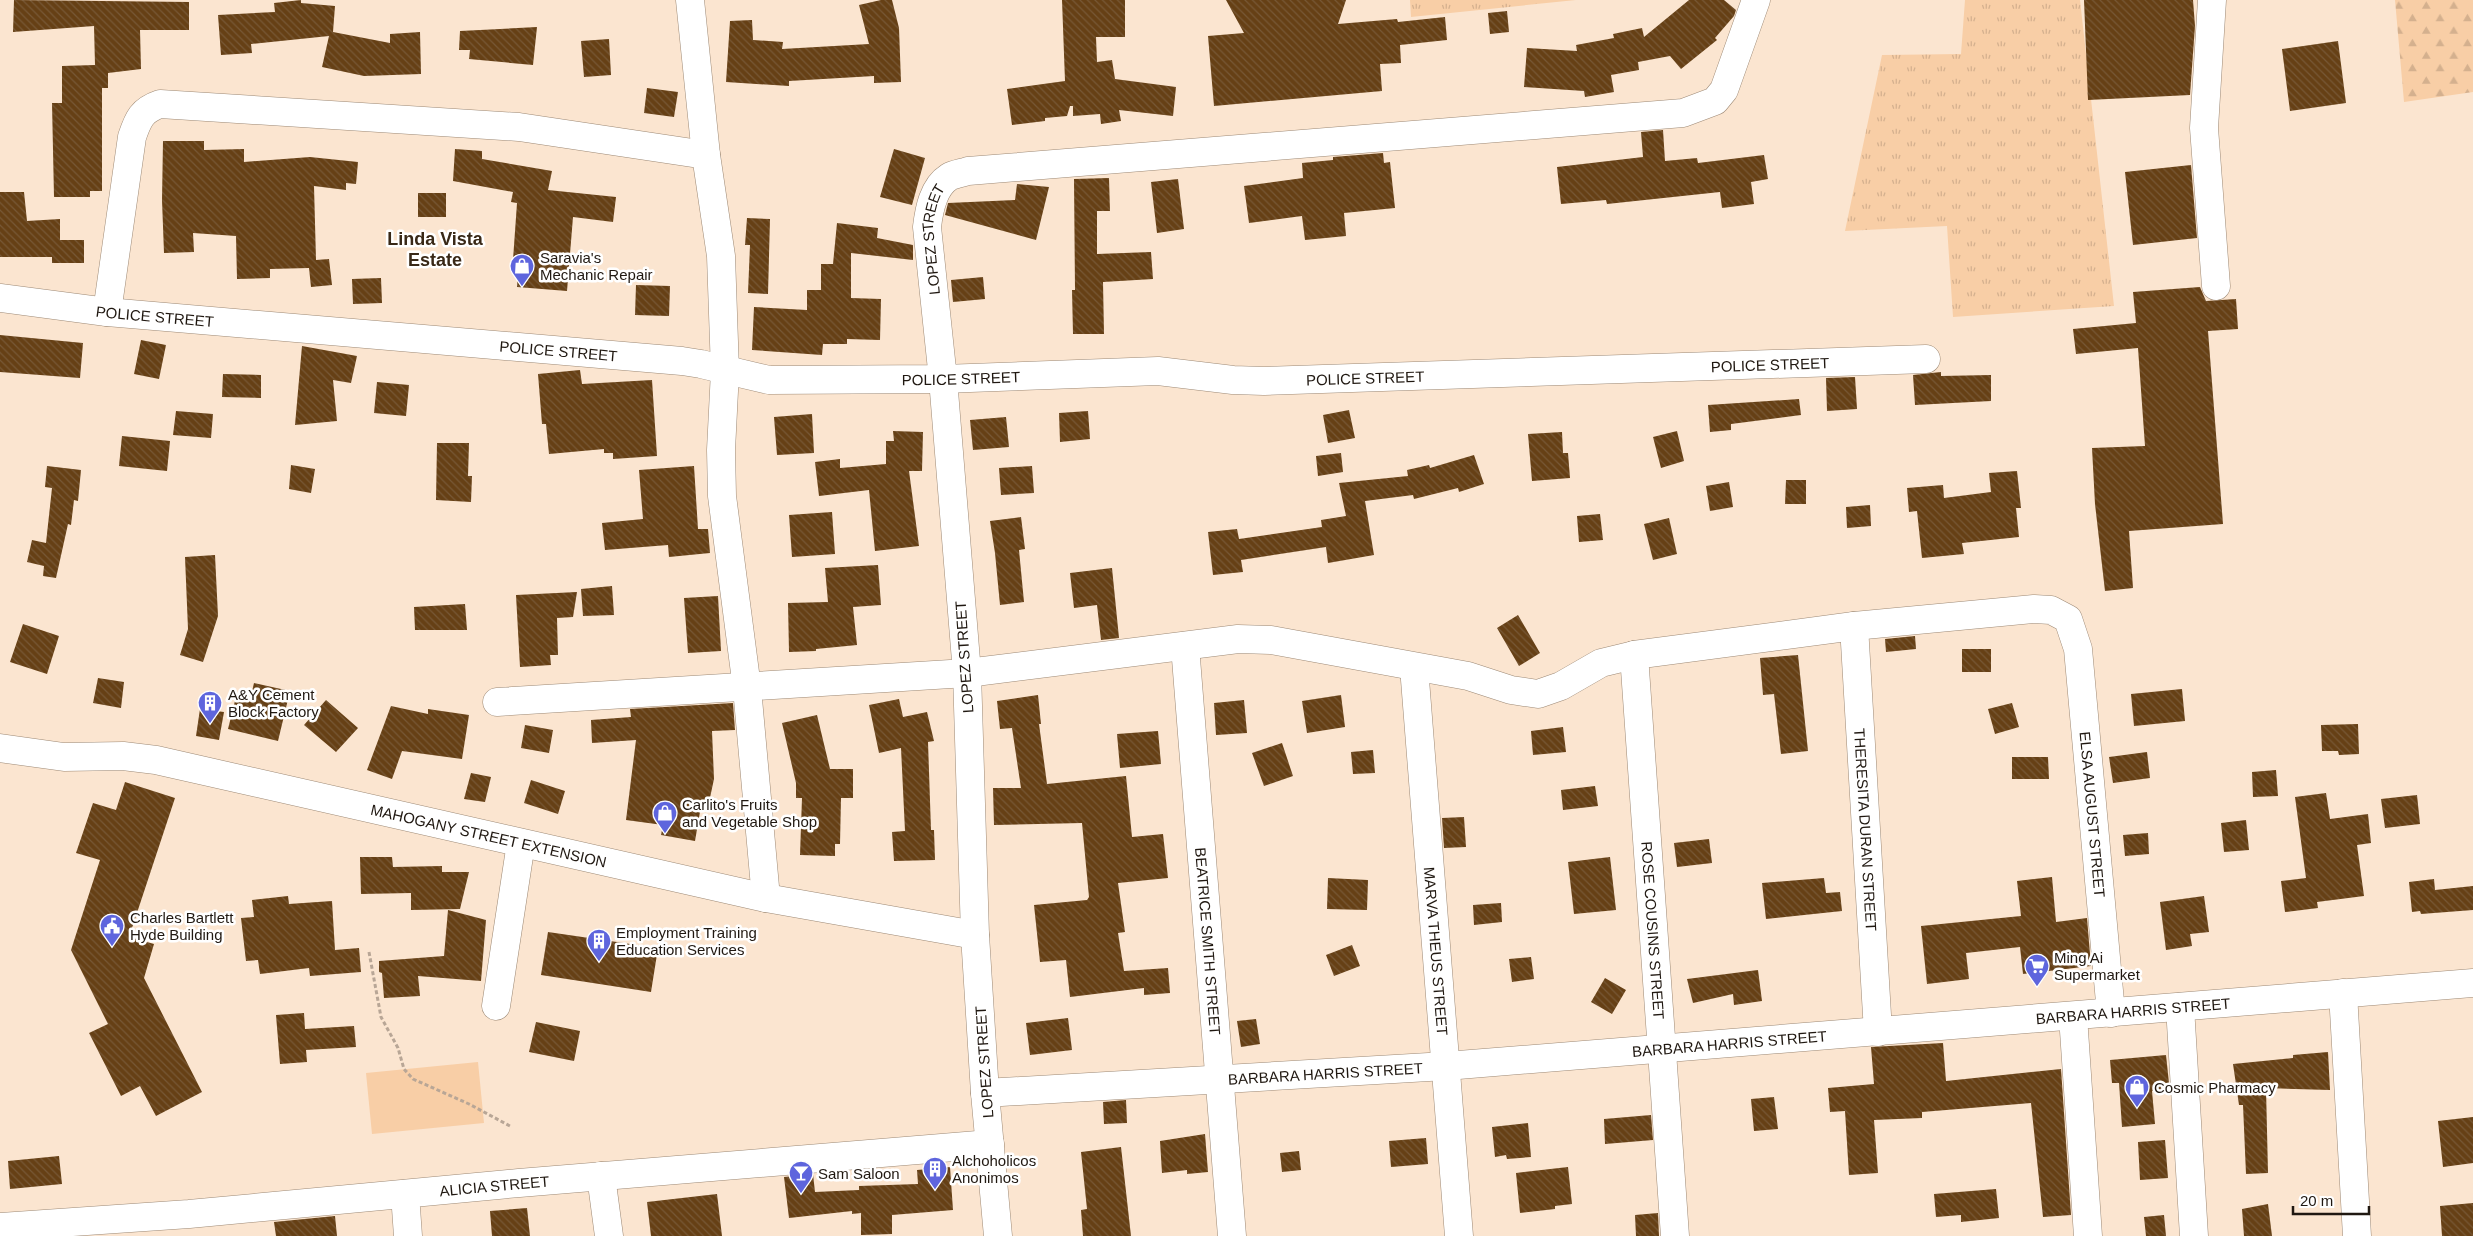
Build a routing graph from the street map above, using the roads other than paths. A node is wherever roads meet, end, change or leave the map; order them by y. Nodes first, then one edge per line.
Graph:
1 (690, 0) edge
2 (1756, 0) edge
3 (2212, 0) edge
4 (706, 155) junction
5 (2216, 286) dead end
6 (0, 298) edge
7 (107, 312) junction
8 (1926, 359) dead end
9 (725, 370) junction
10 (943, 380) junction
11 (1854, 626) junction
12 (1185, 646) junction
13 (1634, 655) junction
14 (1414, 667) junction
15 (967, 673) junction
16 (747, 688) junction
17 (497, 702) dead end
18 (0, 748) edge
19 (521, 843) junction
20 (766, 898) junction
21 (975, 935) junction
22 (2473, 984) edge
23 (2343, 993) junction
24 (496, 1006) dead end
25 (2180, 1007) junction
26 (2111, 1013) junction
27 (2073, 1016) junction
28 (1878, 1032) junction
29 (1661, 1050) junction
30 (1446, 1066) junction
31 (1219, 1080) junction
32 (985, 1093) junction
33 (990, 1144) junction
34 (602, 1176) junction
35 (405, 1194) junction
36 (190, 1225) edge
37 (0, 1228) edge
38 (408, 1236) edge
39 (609, 1236) edge
40 (998, 1236) edge
41 (1232, 1236) edge
42 (1459, 1236) edge
43 (1674, 1236) edge
44 (2088, 1236) edge
45 (2194, 1236) edge
46 (2357, 1236) edge

1 - 4 street
2 - 10 street, LOPEZ STREET
3 - 5 street
4 - 7 street
4 - 9 street
6 - 7 street, POLICE STREET
7 - 9 street, POLICE STREET
8 - 10 street, POLICE STREET
9 - 10 street, POLICE STREET
9 - 16 street
10 - 15 street, LOPEZ STREET
11 - 13 street
11 - 26 street, ELSA AUGUST STREET
11 - 28 street, THERESITA DURAN STREET
12 - 14 street
12 - 15 street
12 - 31 street, BEATRICE SMITH STREET
13 - 14 street
13 - 29 street, ROSE COUSINS STREET
14 - 30 street, MARVA THEUS STREET
15 - 16 street
15 - 21 street, LOPEZ STREET
16 - 17 street
16 - 20 street
18 - 19 street, MAHOGANY STREET EXTENSION
19 - 20 street, MAHOGANY STREET EXTENSION
19 - 24 street
20 - 21 street, MAHOGANY STREET EXTENSION
21 - 32 street, LOPEZ STREET
22 - 23 street, BARBARA HARRIS STREET
23 - 25 street, BARBARA HARRIS STREET
23 - 46 street
25 - 26 street, BARBARA HARRIS STREET
25 - 45 street
26 - 27 street, BARBARA HARRIS STREET
27 - 28 street, BARBARA HARRIS STREET
27 - 44 street
28 - 29 street, BARBARA HARRIS STREET
29 - 30 street, BARBARA HARRIS STREET
29 - 43 street, ROSE COUSINS STREET
30 - 31 street, BARBARA HARRIS STREET
30 - 42 street, MARVA THEUS STREET
31 - 32 street, BARBARA HARRIS STREET
31 - 41 street, BEATRICE SMITH STREET
32 - 33 street, LOPEZ STREET
33 - 34 street, ALICIA STREET
33 - 40 street, LOPEZ STREET
34 - 35 street, ALICIA STREET
34 - 39 street
35 - 36 street, ALICIA STREET
35 - 38 street
36 - 37 street, ALICIA STREET

